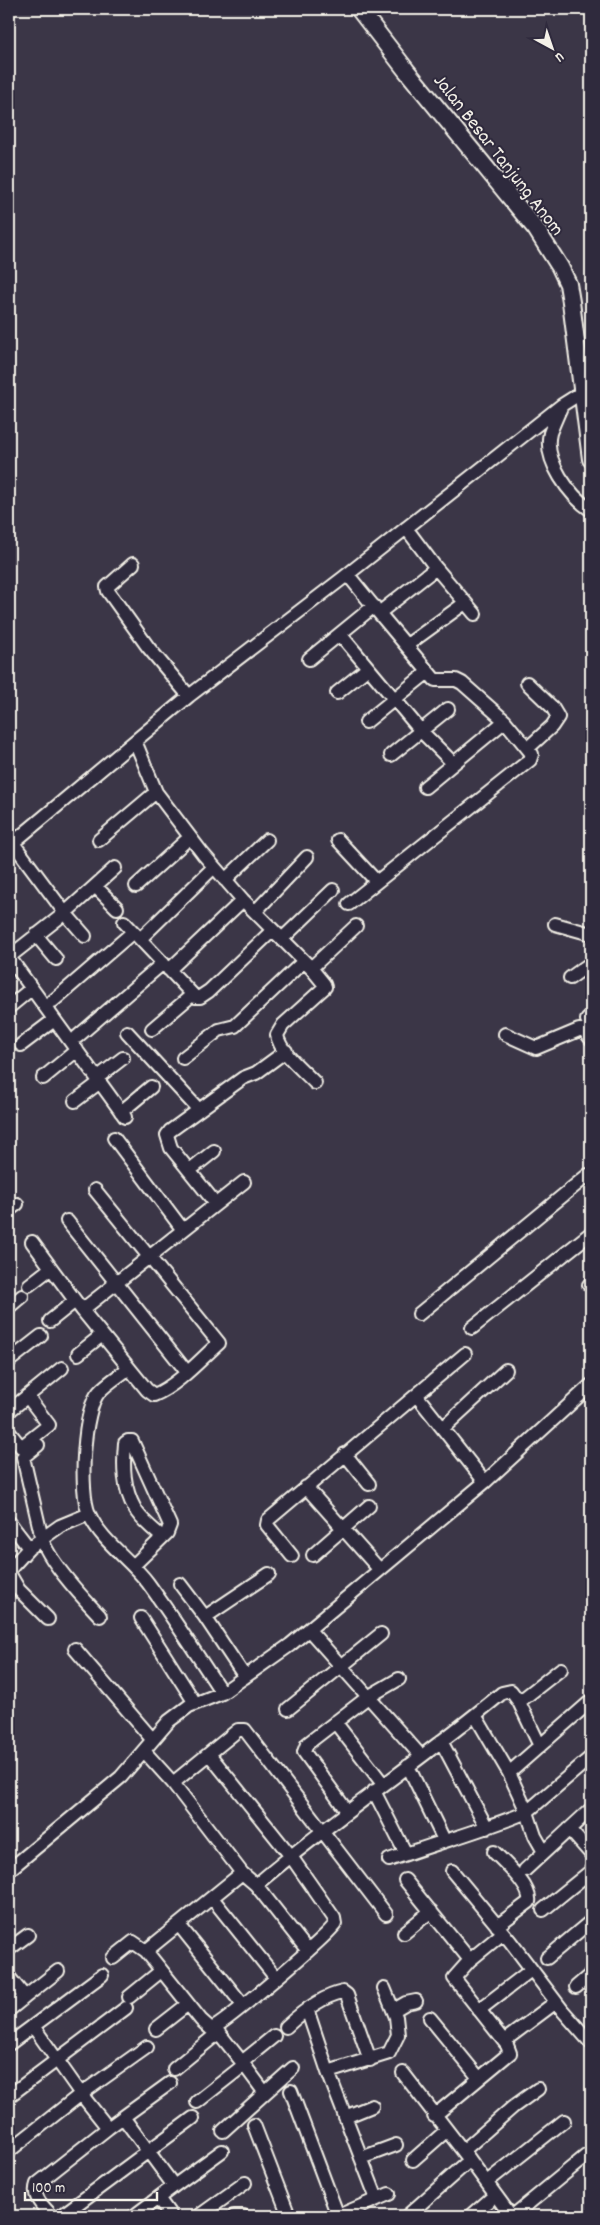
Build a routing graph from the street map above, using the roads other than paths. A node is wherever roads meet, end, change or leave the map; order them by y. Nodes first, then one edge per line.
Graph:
1 (359, 9) edge
2 (581, 393) junction
3 (562, 405) junction
4 (591, 459) edge
5 (591, 510) edge
6 (406, 528) junction
7 (133, 564) dead end
8 (436, 568) junction
9 (348, 575) junction
10 (465, 603) junction
11 (376, 610) junction
12 (475, 614) dead end
13 (340, 634) junction
14 (407, 645) junction
15 (309, 658) dead end
16 (368, 668) junction
17 (428, 672) junction
18 (527, 683) dead end
19 (337, 693) dead end
20 (189, 696) junction
21 (394, 698) junction
22 (448, 710) dead end
23 (505, 721) junction
24 (366, 722) dead end
25 (421, 731) junction
26 (135, 741) junction
27 (528, 748) junction
28 (391, 756) dead end
29 (453, 763) junction
30 (425, 786) dead end
31 (156, 792) junction
32 (190, 837) junction
33 (99, 840) dead end
34 (268, 840) dead end
35 (338, 840) dead end
36 (11, 844) edge
37 (307, 857) dead end
38 (214, 867) junction
39 (115, 868) dead end
40 (224, 880) junction
41 (376, 881) junction
42 (95, 886) junction
43 (136, 886) dead end
44 (333, 890) dead end
45 (243, 900) junction
46 (349, 904) dead end
47 (116, 908) dead end
48 (255, 912) junction
49 (64, 913) junction
50 (124, 922) dead end
51 (555, 924) dead end
52 (356, 926) dead end
53 (278, 934) junction
54 (591, 934) edge
55 (36, 936) junction
56 (85, 936) dead end
57 (136, 936) junction
58 (9, 957) edge
59 (56, 959) dead end
60 (591, 963) edge
61 (307, 964) junction
62 (166, 966) junction
63 (570, 978) dead end
64 (31, 989) junction
65 (192, 995) junction
66 (53, 1001) dead end
67 (9, 1007) edge
68 (54, 1020) junction
69 (152, 1029) dead end
70 (126, 1032) dead end
71 (505, 1034) dead end
72 (591, 1039) edge
73 (77, 1044) junction
74 (21, 1045) dead end
75 (286, 1052) junction
76 (123, 1058) dead end
77 (183, 1058) dead end
78 (43, 1078) dead end
79 (98, 1080) junction
80 (315, 1083) dead end
81 (151, 1087) dead end
82 (75, 1101) dead end
83 (199, 1110) junction
84 (114, 1138) dead end
85 (214, 1151) dead end
86 (190, 1170) junction
87 (591, 1180) edge
88 (244, 1182) dead end
89 (95, 1190) dead end
90 (216, 1204) junction
91 (67, 1221) dead end
92 (183, 1230) junction
93 (591, 1234) edge
94 (32, 1242) dead end
95 (148, 1258) junction
96 (51, 1268) junction
97 (116, 1284) junction
98 (29, 1285) dead end
99 (22, 1296) dead end
100 (79, 1305) junction
101 (9, 1307) edge
102 (419, 1314) dead end
103 (50, 1321) dead end
104 (472, 1328) dead end
105 (102, 1335) junction
106 (41, 1336) dead end
107 (78, 1354) dead end
108 (465, 1354) dead end
109 (9, 1361) edge
110 (62, 1368) dead end
111 (129, 1368) junction
112 (506, 1370) dead end
113 (187, 1372) junction
114 (591, 1385) edge
115 (27, 1396) junction
116 (417, 1396) junction
117 (9, 1411) edge
118 (443, 1428) junction
119 (9, 1432) edge
120 (38, 1444) dead end
121 (345, 1454) junction
122 (485, 1482) junction
123 (369, 1484) dead end
124 (306, 1487) junction
125 (369, 1506) dead end
126 (88, 1514) junction
127 (9, 1522) edge
128 (343, 1529) junction
129 (162, 1537) junction
130 (40, 1540) junction
131 (29, 1548) junction
132 (313, 1555) dead end
133 (292, 1556) dead end
134 (134, 1565) junction
135 (378, 1569) junction
136 (9, 1571) edge
137 (269, 1574) dead end
138 (180, 1584) dead end
139 (100, 1616) dead end
140 (205, 1617) junction
141 (141, 1618) dead end
142 (48, 1619) dead end
143 (309, 1630) junction
144 (381, 1634) dead end
145 (75, 1649) dead end
146 (340, 1666) junction
147 (561, 1669) dead end
148 (245, 1677) junction
149 (400, 1678) dead end
150 (222, 1693) junction
151 (368, 1697) junction
152 (591, 1700) edge
153 (519, 1702) junction
154 (195, 1704) junction
155 (288, 1709) dead end
156 (476, 1715) junction
157 (335, 1722) junction
158 (152, 1739) junction
159 (442, 1741) junction
160 (540, 1746) junction
161 (144, 1751) junction
162 (209, 1754) junction
163 (420, 1755) junction
164 (591, 1757) edge
165 (408, 1766) junction
166 (509, 1773) junction
167 (173, 1783) junction
168 (379, 1787) junction
169 (591, 1809) edge
170 (347, 1810) junction
171 (527, 1812) junction
172 (487, 1828) junction
173 (569, 1828) junction
174 (322, 1831) junction
175 (444, 1840) junction
176 (546, 1850) junction
177 (494, 1852) dead end
178 (406, 1854) junction
179 (591, 1854) edge
180 (290, 1856) junction
181 (389, 1860) dead end
182 (9, 1870) edge
183 (525, 1870) dead end
184 (452, 1871) dead end
185 (591, 1871) edge
186 (242, 1873) junction
187 (405, 1880) dead end
188 (256, 1885) junction
189 (212, 1898) junction
190 (543, 1910) dead end
191 (431, 1911) junction
192 (386, 1914) dead end
193 (591, 1920) edge
194 (179, 1925) junction
195 (500, 1930) junction
196 (404, 1933) dead end
197 (28, 1935) dead end
198 (9, 1949) edge
199 (146, 1951) junction
200 (308, 1951) junction
201 (113, 1958) dead end
202 (547, 1958) dead end
203 (470, 1960) junction
204 (58, 1970) dead end
205 (531, 1970) junction
206 (161, 1971) junction
207 (591, 1974) edge
208 (102, 1975) dead end
209 (9, 1977) edge
210 (276, 1978) junction
211 (576, 1987) dead end
212 (384, 1988) dead end
213 (25, 1997) junction
214 (416, 2000) dead end
215 (556, 2002) junction
216 (188, 2004) junction
217 (243, 2004) junction
218 (307, 2009) junction
219 (9, 2010) edge
220 (394, 2010) junction
221 (478, 2010) junction
222 (430, 2018) dead end
223 (33, 2026) junction
224 (286, 2027) dead end
225 (156, 2028) dead end
226 (216, 2030) junction
227 (274, 2036) dead end
228 (504, 2042) junction
229 (591, 2043) edge
230 (9, 2044) edge
231 (147, 2047) dead end
232 (56, 2060) junction
233 (370, 2060) junction
234 (243, 2064) junction
235 (293, 2068) dead end
236 (174, 2069) dead end
237 (328, 2072) junction
238 (403, 2074) dead end
239 (479, 2078) junction
240 (170, 2083) dead end
241 (538, 2089) dead end
242 (292, 2091) dead end
243 (266, 2093) junction
244 (81, 2094) junction
245 (9, 2096) edge
246 (197, 2102) dead end
247 (372, 2106) dead end
248 (434, 2116) junction
249 (123, 2117) junction
250 (345, 2117) junction
251 (193, 2118) dead end
252 (564, 2121) dead end
253 (254, 2125) dead end
254 (108, 2128) junction
255 (447, 2130) junction
256 (223, 2131) dead end
257 (396, 2145) dead end
258 (9, 2151) edge
259 (222, 2151) dead end
260 (149, 2152) junction
261 (467, 2155) junction
262 (586, 2156) dead end
263 (361, 2158) junction
264 (413, 2160) dead end
265 (487, 2182) junction
266 (244, 2183) dead end
267 (174, 2186) junction
268 (495, 2195) junction
269 (158, 2198) junction
270 (53, 2216) edge
271 (134, 2216) edge
272 (171, 2216) edge
273 (199, 2216) edge
274 (234, 2216) edge
275 (243, 2216) edge
276 (289, 2216) edge
277 (338, 2216) edge
278 (407, 2216) edge
279 (471, 2216) edge
280 (512, 2216) edge

1 - 2 main road, Jalan Besar Tanjung Anom
2 - 3 street
2 - 4 main road, Jalan Besar Tanjung Anom
3 - 5 street
3 - 6 street
6 - 8 street
6 - 9 street
7 - 20 street
8 - 10 street
8 - 11 street
9 - 11 street
9 - 20 street
10 - 12 street
10 - 14 street
11 - 13 street
11 - 14 street
13 - 15 street
13 - 16 street
14 - 17 street
16 - 19 street
16 - 21 street
17 - 21 street
17 - 23 street
18 - 27 street
20 - 26 street
21 - 24 street
21 - 25 street
22 - 25 street
23 - 27 street
23 - 29 street
25 - 28 street
25 - 29 street
26 - 31 street
26 - 36 street
27 - 41 street
29 - 30 street
31 - 32 street
31 - 33 street
32 - 38 street
32 - 43 street
34 - 40 street
35 - 41 street
36 - 49 street
37 - 48 street
38 - 40 street
38 - 57 street
39 - 42 street
40 - 45 street
41 - 46 street
42 - 47 street
42 - 49 street
44 - 53 street
45 - 48 street
45 - 62 street
48 - 53 street
49 - 55 street
49 - 56 street
50 - 57 street
51 - 54 street
52 - 61 street
53 - 61 street
53 - 65 street
55 - 58 street
55 - 59 street
57 - 62 street
57 - 66 street
58 - 64 street
60 - 63 street
61 - 75 street
61 - 77 street
62 - 65 street
62 - 73 street
64 - 67 street
64 - 68 street
65 - 69 street
68 - 73 street
68 - 74 street
70 - 83 street
71 - 72 street
73 - 78 street
73 - 79 street
75 - 80 street
75 - 83 street
76 - 79 street
79 - 81 street
79 - 82 street
83 - 86 street
84 - 92 street
85 - 86 street
86 - 90 street
87 - 102 street
88 - 90 street
89 - 95 street
90 - 92 street
91 - 97 street
92 - 95 street
93 - 104 street
94 - 96 street
95 - 97 street
95 - 113 street
96 - 98 street
96 - 100 street
97 - 100 street
97 - 113 street
99 - 101 street
100 - 103 street
100 - 105 street
105 - 107 street
105 - 111 street
106 - 109 street
108 - 116 street
110 - 115 street
111 - 113 street
111 - 126 street
112 - 118 street
114 - 122 street
115 - 117 street
115 - 119 street
116 - 118 street
116 - 121 street
118 - 122 street
120 - 130 street
121 - 123 street
121 - 124 street
122 - 135 street
124 - 128 street
124 - 133 street
125 - 128 street
126 - 130 street
126 - 134 street
127 - 131 street
128 - 132 street
128 - 135 street
129 - 129 street
129 - 134 street
130 - 131 street
130 - 139 street
131 - 136 street
134 - 150 street
135 - 143 street
136 - 142 street
137 - 140 street
138 - 140 street
140 - 148 street
141 - 154 street
143 - 146 street
143 - 148 street
144 - 146 street
145 - 158 street
146 - 151 street
146 - 155 street
147 - 153 street
148 - 150 street
149 - 151 street
150 - 154 street
151 - 157 street
151 - 163 street
152 - 160 street
153 - 156 street
153 - 160 street
154 - 158 street
156 - 159 street
156 - 166 street
157 - 168 street
157 - 170 street
158 - 161 street
159 - 163 street
159 - 172 street
160 - 166 street
161 - 167 street
161 - 182 street
162 - 167 street
162 - 174 street
162 - 180 street
163 - 165 street
164 - 171 street
165 - 168 street
165 - 175 street
166 - 171 street
167 - 186 street
168 - 170 street
168 - 178 street
169 - 173 street
170 - 174 street
171 - 172 street
171 - 176 street
172 - 175 street
173 - 176 street
173 - 179 street
174 - 180 street
174 - 192 street
175 - 178 street
176 - 183 street
177 - 195 street
178 - 181 street
180 - 188 street
180 - 200 street
184 - 195 street
185 - 190 street
186 - 188 street
186 - 189 street
187 - 191 street
188 - 200 street
189 - 194 street
189 - 210 street
191 - 196 street
191 - 203 street
193 - 202 street
194 - 199 street
194 - 217 street
195 - 203 street
195 - 205 street
197 - 198 street
199 - 201 street
199 - 206 street
200 - 210 street
203 - 221 street
204 - 213 street
205 - 215 street
205 - 221 street
206 - 216 street
206 - 232 street
207 - 211 street
208 - 223 street
209 - 213 street
210 - 217 street
212 - 220 street
213 - 219 street
214 - 220 street
215 - 228 street
215 - 229 street
216 - 225 street
216 - 226 street
217 - 226 street
218 - 224 street
218 - 233 street
218 - 237 street
220 - 233 street
221 - 228 street
222 - 239 street
223 - 230 street
223 - 232 street
226 - 234 street
226 - 236 street
227 - 234 street
228 - 239 street
231 - 244 street
232 - 244 street
232 - 245 street
233 - 237 street
234 - 243 street
234 - 246 street
235 - 243 street
237 - 250 street
238 - 248 street
239 - 248 street
240 - 249 street
241 - 261 street
242 - 277 street
243 - 256 street
244 - 254 street
244 - 258 street
247 - 250 street
248 - 255 street
249 - 254 street
249 - 260 street
250 - 263 street
251 - 260 street
252 - 265 street
253 - 276 street
254 - 270 street
255 - 261 street
255 - 264 street
257 - 263 street
259 - 267 street
260 - 267 street
260 - 270 street
261 - 265 street
261 - 278 street
262 - 280 street
263 - 277 street
265 - 268 street
266 - 273 street
267 - 269 street
268 - 279 street
268 - 280 street
269 - 271 street
269 - 272 street
274 - 275 street

